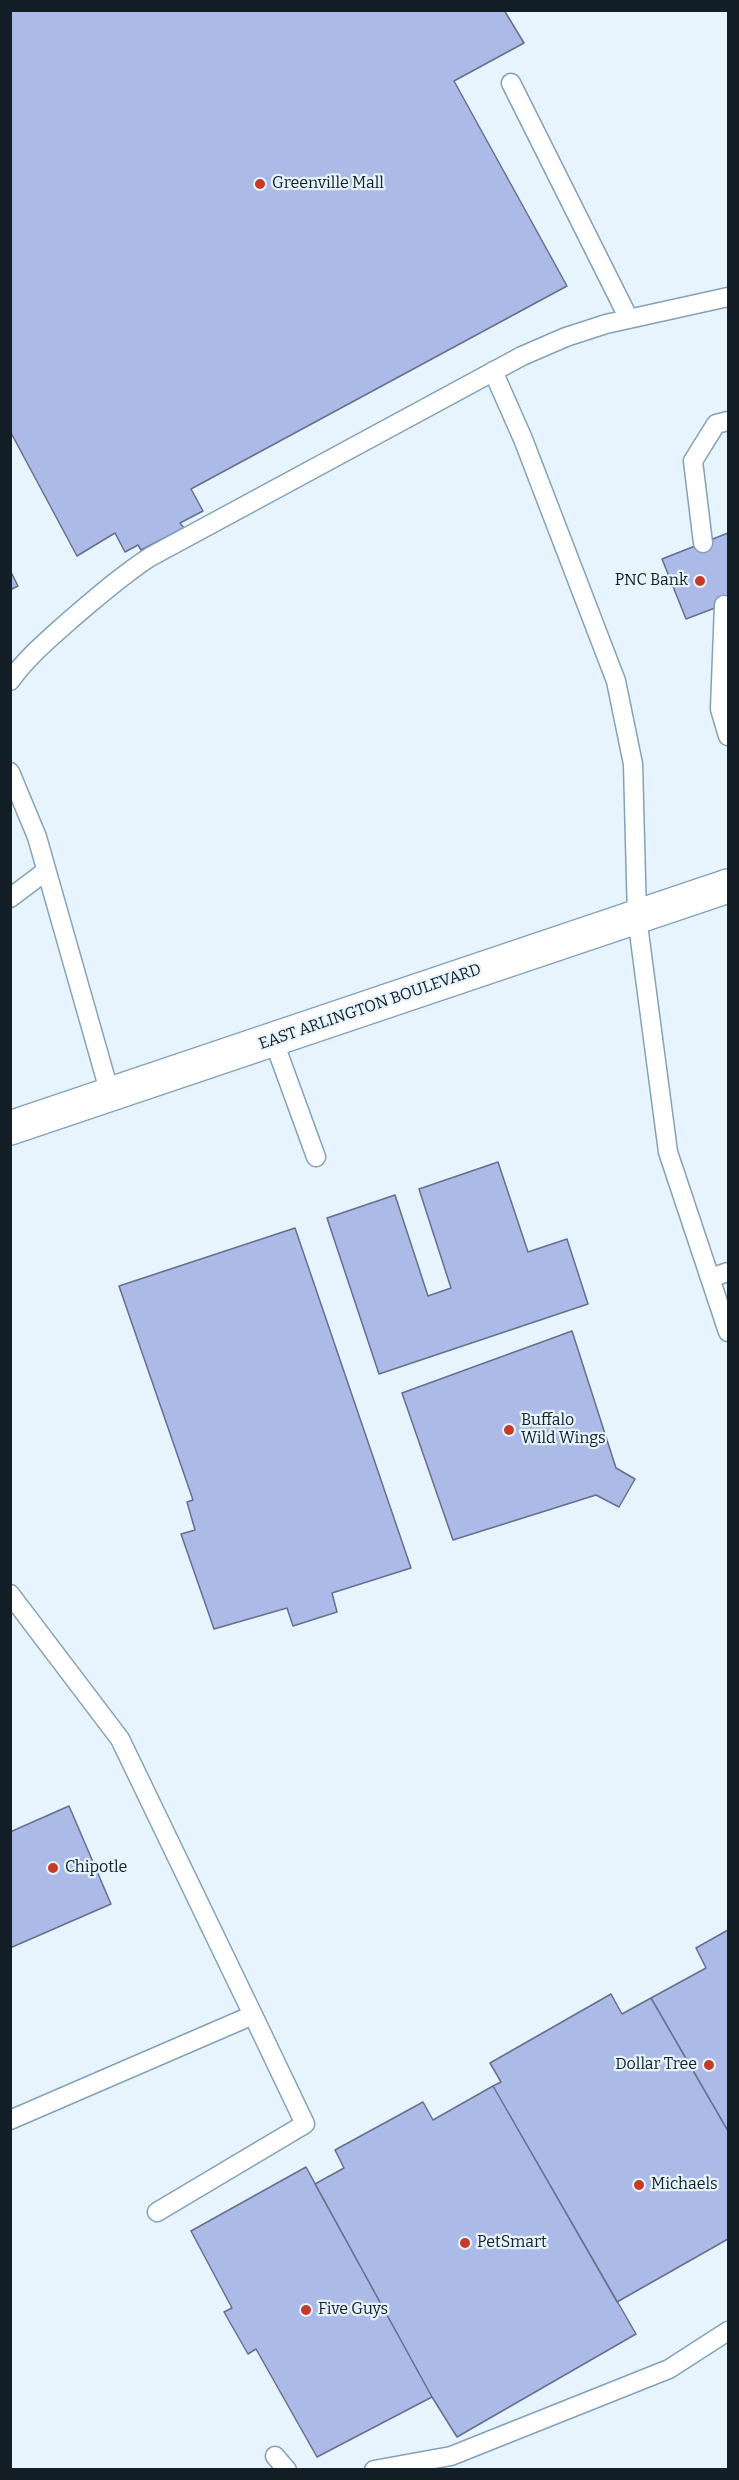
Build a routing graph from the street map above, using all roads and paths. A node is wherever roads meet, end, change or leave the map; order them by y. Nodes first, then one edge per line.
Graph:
1 (511, 83) dead end
2 (729, 297) edge
3 (629, 319) junction
4 (493, 371) junction
5 (729, 421) edge
6 (704, 543) dead end
7 (724, 605) dead end
8 (10, 681) edge
9 (729, 736) edge
10 (10, 772) edge
11 (46, 871) junction
12 (729, 886) edge
13 (10, 898) edge
14 (637, 917) junction
15 (273, 1039) junction
16 (110, 1094) junction
17 (10, 1128) edge
18 (316, 1157) dead end
19 (729, 1272) edge
20 (710, 1278) junction
21 (729, 1332) edge
22 (10, 1594) edge
23 (253, 2015) junction
24 (10, 2120) edge
25 (157, 2212) dead end
26 (729, 2331) edge
27 (374, 2469) edge

1 - 3 lane
2 - 3 lane
3 - 4 lane
4 - 8 lane
4 - 14 lane
5 - 6 lane
7 - 9 lane
10 - 11 lane
11 - 13 lane
11 - 16 lane
12 - 14 main road, EAST ARLINGTON BOULEVARD
14 - 15 main road, EAST ARLINGTON BOULEVARD
14 - 20 lane
15 - 16 main road, EAST ARLINGTON BOULEVARD
15 - 18 lane
16 - 17 main road, EAST ARLINGTON BOULEVARD
19 - 20 lane
20 - 21 lane
22 - 23 lane
23 - 24 lane
23 - 25 lane
26 - 27 lane

